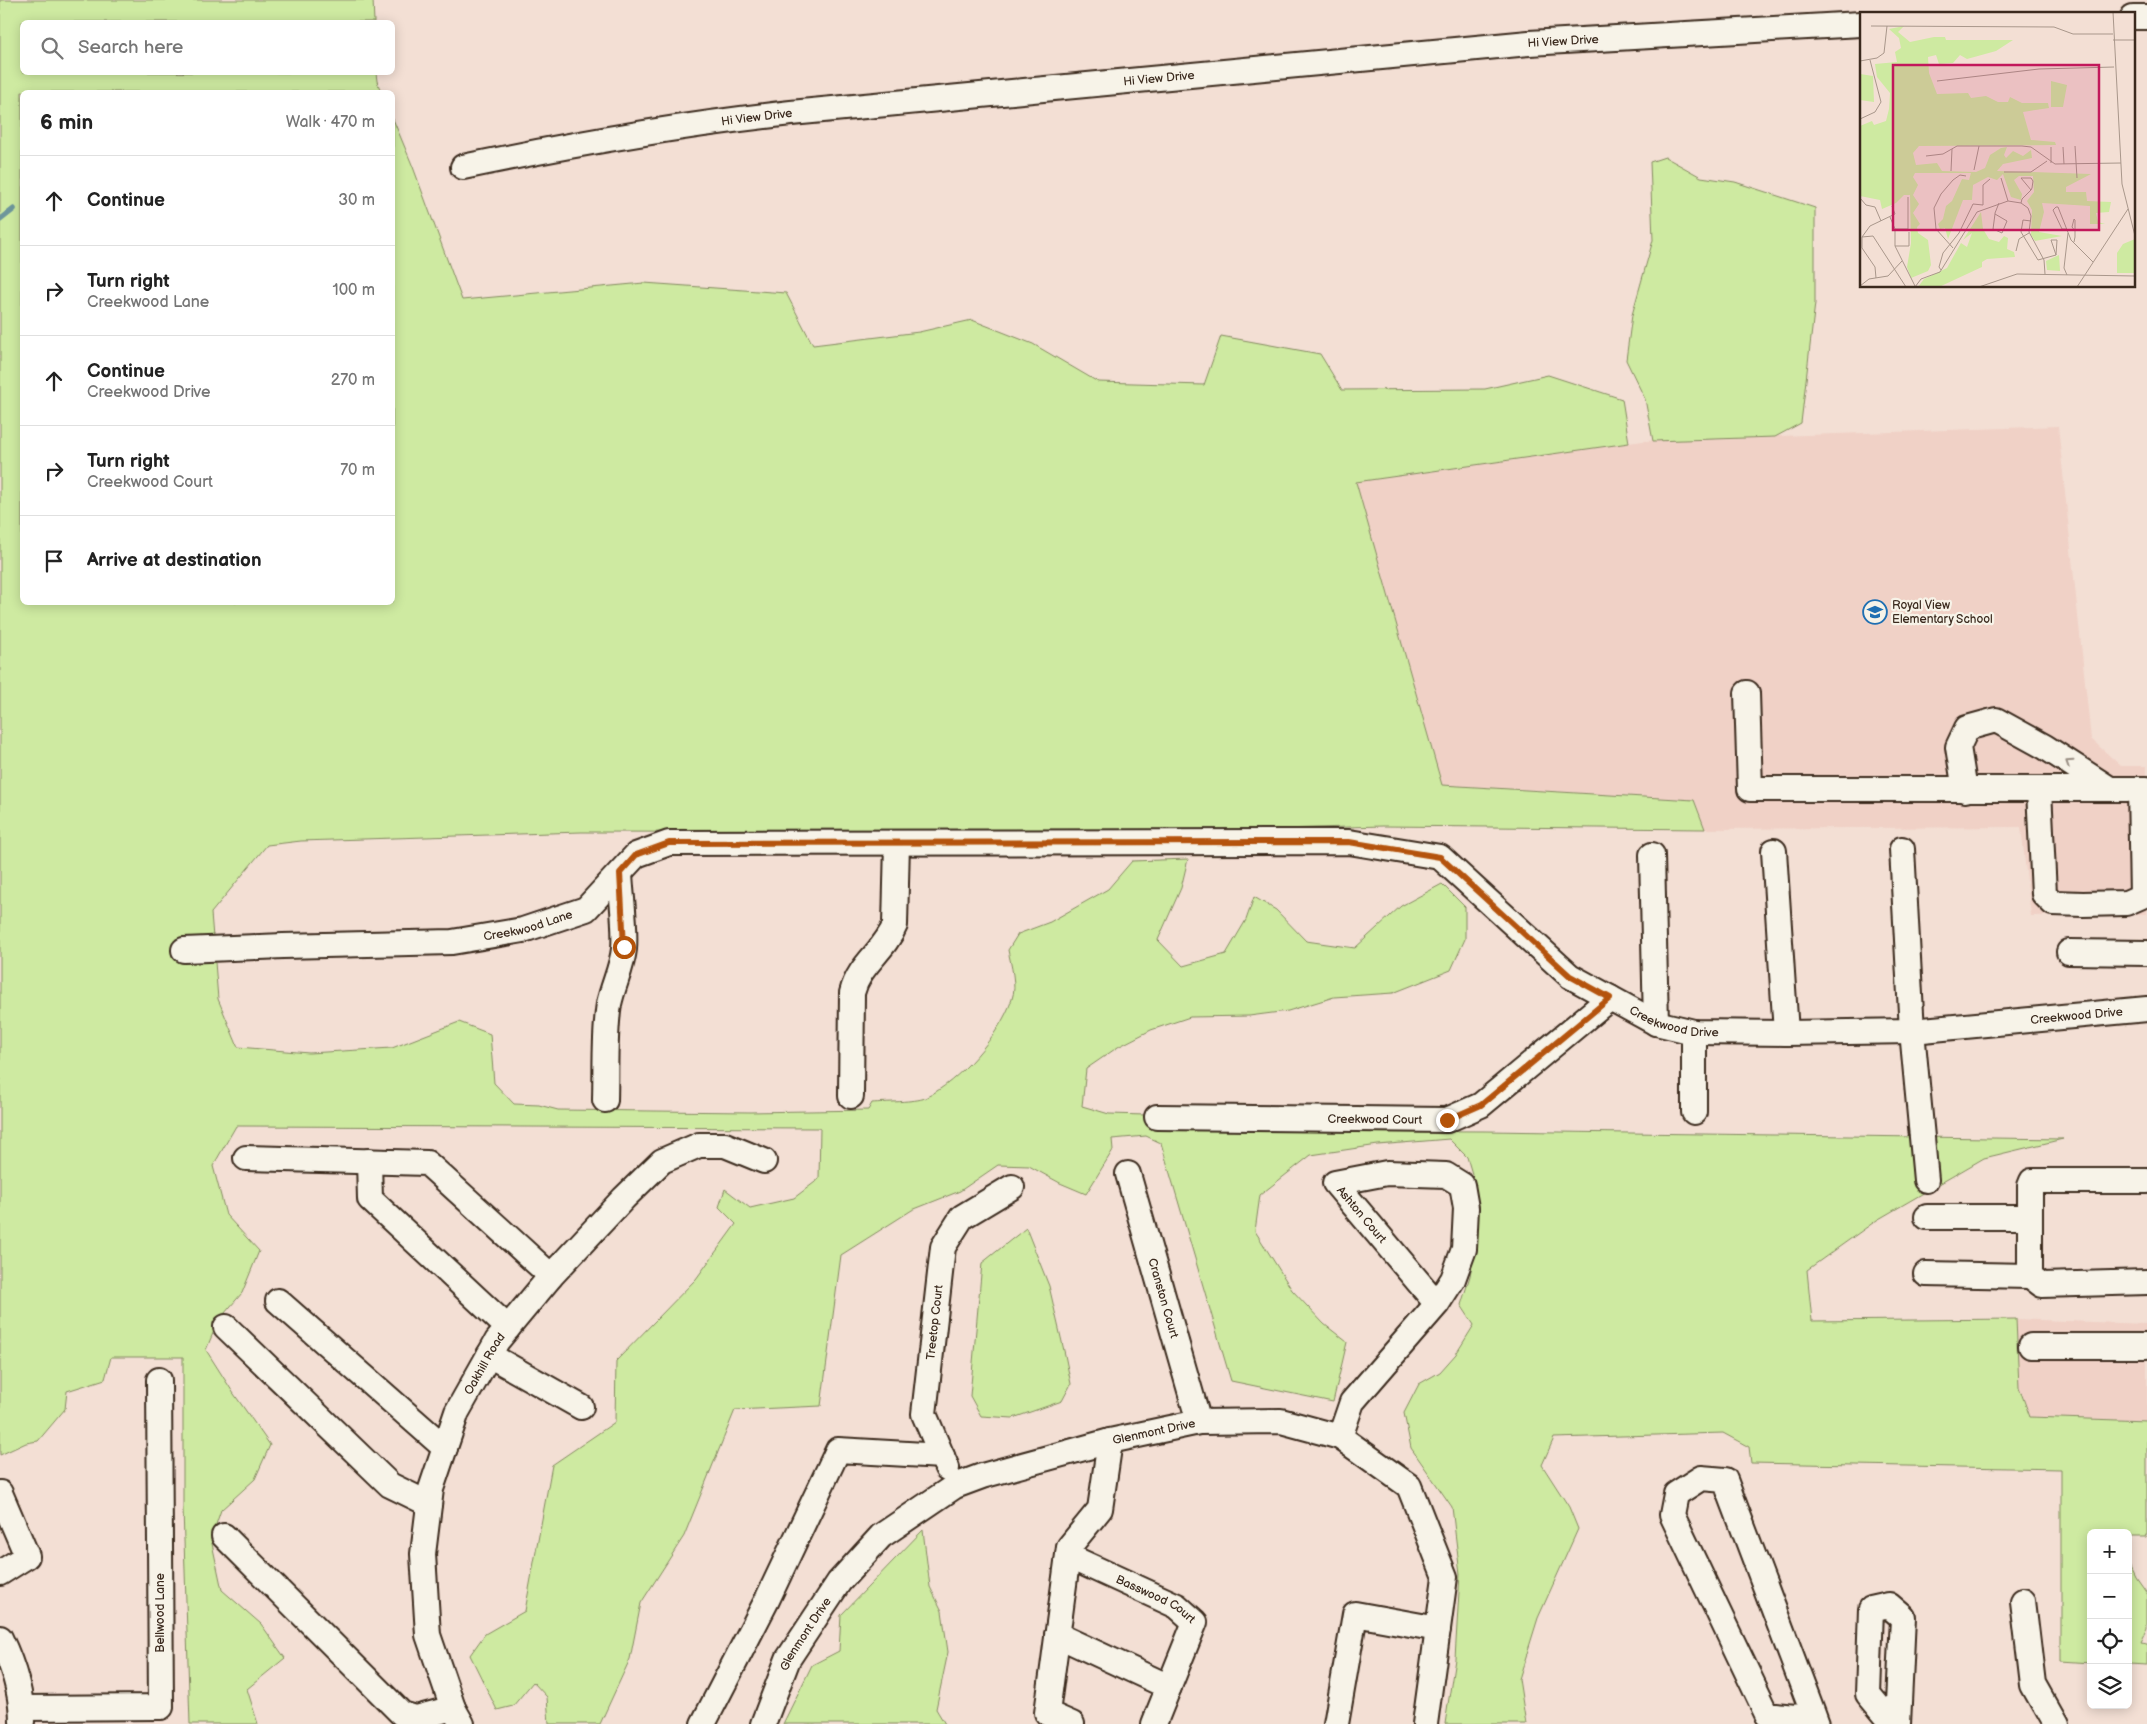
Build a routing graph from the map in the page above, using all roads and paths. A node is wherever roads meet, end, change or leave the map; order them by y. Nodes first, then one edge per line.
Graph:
1 (2134, 17) edge
2 (2147, 17) edge
3 (1860, 24) edge
4 (463, 167) dead end
5 (1747, 693) dead end
6 (2110, 789) junction
7 (2143, 789) edge
8 (1965, 790) junction
9 (2039, 790) junction
10 (897, 843) junction
11 (1902, 849) dead end
12 (1774, 851) dead end
13 (1652, 855) dead end
14 (620, 873) junction
15 (184, 950) dead end
16 (2069, 952) dead end
17 (2147, 953) edge
18 (1610, 998) junction
19 (2147, 1009) edge
20 (1656, 1023) junction
21 (1912, 1031) junction
22 (1694, 1032) junction
23 (1786, 1033) junction
24 (852, 1096) dead end
25 (605, 1100) dead end
26 (1694, 1112) dead end
27 (1157, 1117) dead end
28 (246, 1158) dead end
29 (369, 1161) junction
30 (764, 1161) dead end
31 (1128, 1174) dead end
32 (1926, 1180) dead end
33 (2147, 1181) edge
34 (1012, 1187) dead end
35 (1927, 1217) dead end
36 (2030, 1217) junction
37 (1926, 1274) dead end
38 (551, 1276) junction
39 (2030, 1276) junction
40 (2147, 1282) edge
41 (278, 1301) dead end
42 (1437, 1304) junction
43 (226, 1327) dead end
44 (508, 1328) junction
45 (2031, 1346) dead end
46 (2147, 1346) edge
47 (489, 1355) junction
48 (159, 1380) dead end
49 (581, 1407) dead end
50 (1199, 1422) junction
51 (1340, 1437) junction
52 (1110, 1441) junction
53 (445, 1448) junction
54 (942, 1456) junction
55 (954, 1486) junction
56 (0, 1493) edge
57 (430, 1504) junction
58 (224, 1536) dead end
59 (1068, 1556) junction
60 (0, 1573) edge
61 (2024, 1601) dead end
62 (1438, 1629) junction
63 (1057, 1635) junction
64 (2, 1646) edge
65 (1169, 1687) junction
66 (22, 1716) edge
67 (458, 1716) edge
68 (1815, 1719) edge
69 (703, 1724) edge
70 (763, 1724) edge
71 (1072, 1724) edge
72 (1154, 1724) edge
73 (1336, 1724) edge
74 (1425, 1724) edge
75 (1893, 1724) edge
76 (1898, 1724) edge
77 (2055, 1724) edge

1 - 2 street
3 - 4 street, Hi View Drive
5 - 8 street
6 - 7 street
6 -> 8 street
6 - 9 street
7 - 9 street
8 - 9 street
10 - 14 street, Creekwood Lane
10 - 18 street, Creekwood Drive
10 - 24 street
11 - 21 street
12 - 23 street
13 - 20 street
14 - 15 street, Creekwood Lane
14 - 25 street
16 - 17 street
18 - 20 street, Creekwood Drive
18 - 27 street, Creekwood Court
19 - 21 street, Creekwood Drive
20 - 22 street, Creekwood Drive
21 - 23 street, Creekwood Drive
21 - 32 street
22 - 23 street, Creekwood Drive
22 - 26 street
28 - 29 street
29 - 38 street
29 - 44 street
30 - 38 street, Oakhill Road
31 - 50 street, Cranston Court
33 - 36 street
34 - 54 street, Treetop Court
35 - 36 street
36 - 39 street
37 - 39 street
38 - 44 street, Oakhill Road
39 - 40 street
41 - 53 street
42 - 42 street, Ashton Court
42 - 51 street, Ashton Court
43 - 57 street
44 - 47 street, Oakhill Road
45 - 46 street
47 - 49 street
47 - 53 street, Oakhill Road
48 - 66 street, Bellwood Lane
50 - 51 street, Glenmont Drive
50 - 52 street, Glenmont Drive
51 - 62 street, Glenmont Drive
52 - 55 street, Glenmont Drive
52 - 59 street
53 - 57 street, Oakhill Road
54 - 55 street, Treetop Court
54 - 69 street
55 - 70 street, Glenmont Drive
56 - 60 street
57 - 67 street, Oakhill Road
58 - 67 street
59 - 63 street
59 - 65 street, Basswood Court
61 - 77 street
62 - 73 street
62 - 74 street, Glenmont Drive
63 - 65 street
63 - 71 street
64 - 66 street
65 - 72 street, Basswood Court
68 - 68 street
75 - 76 street

